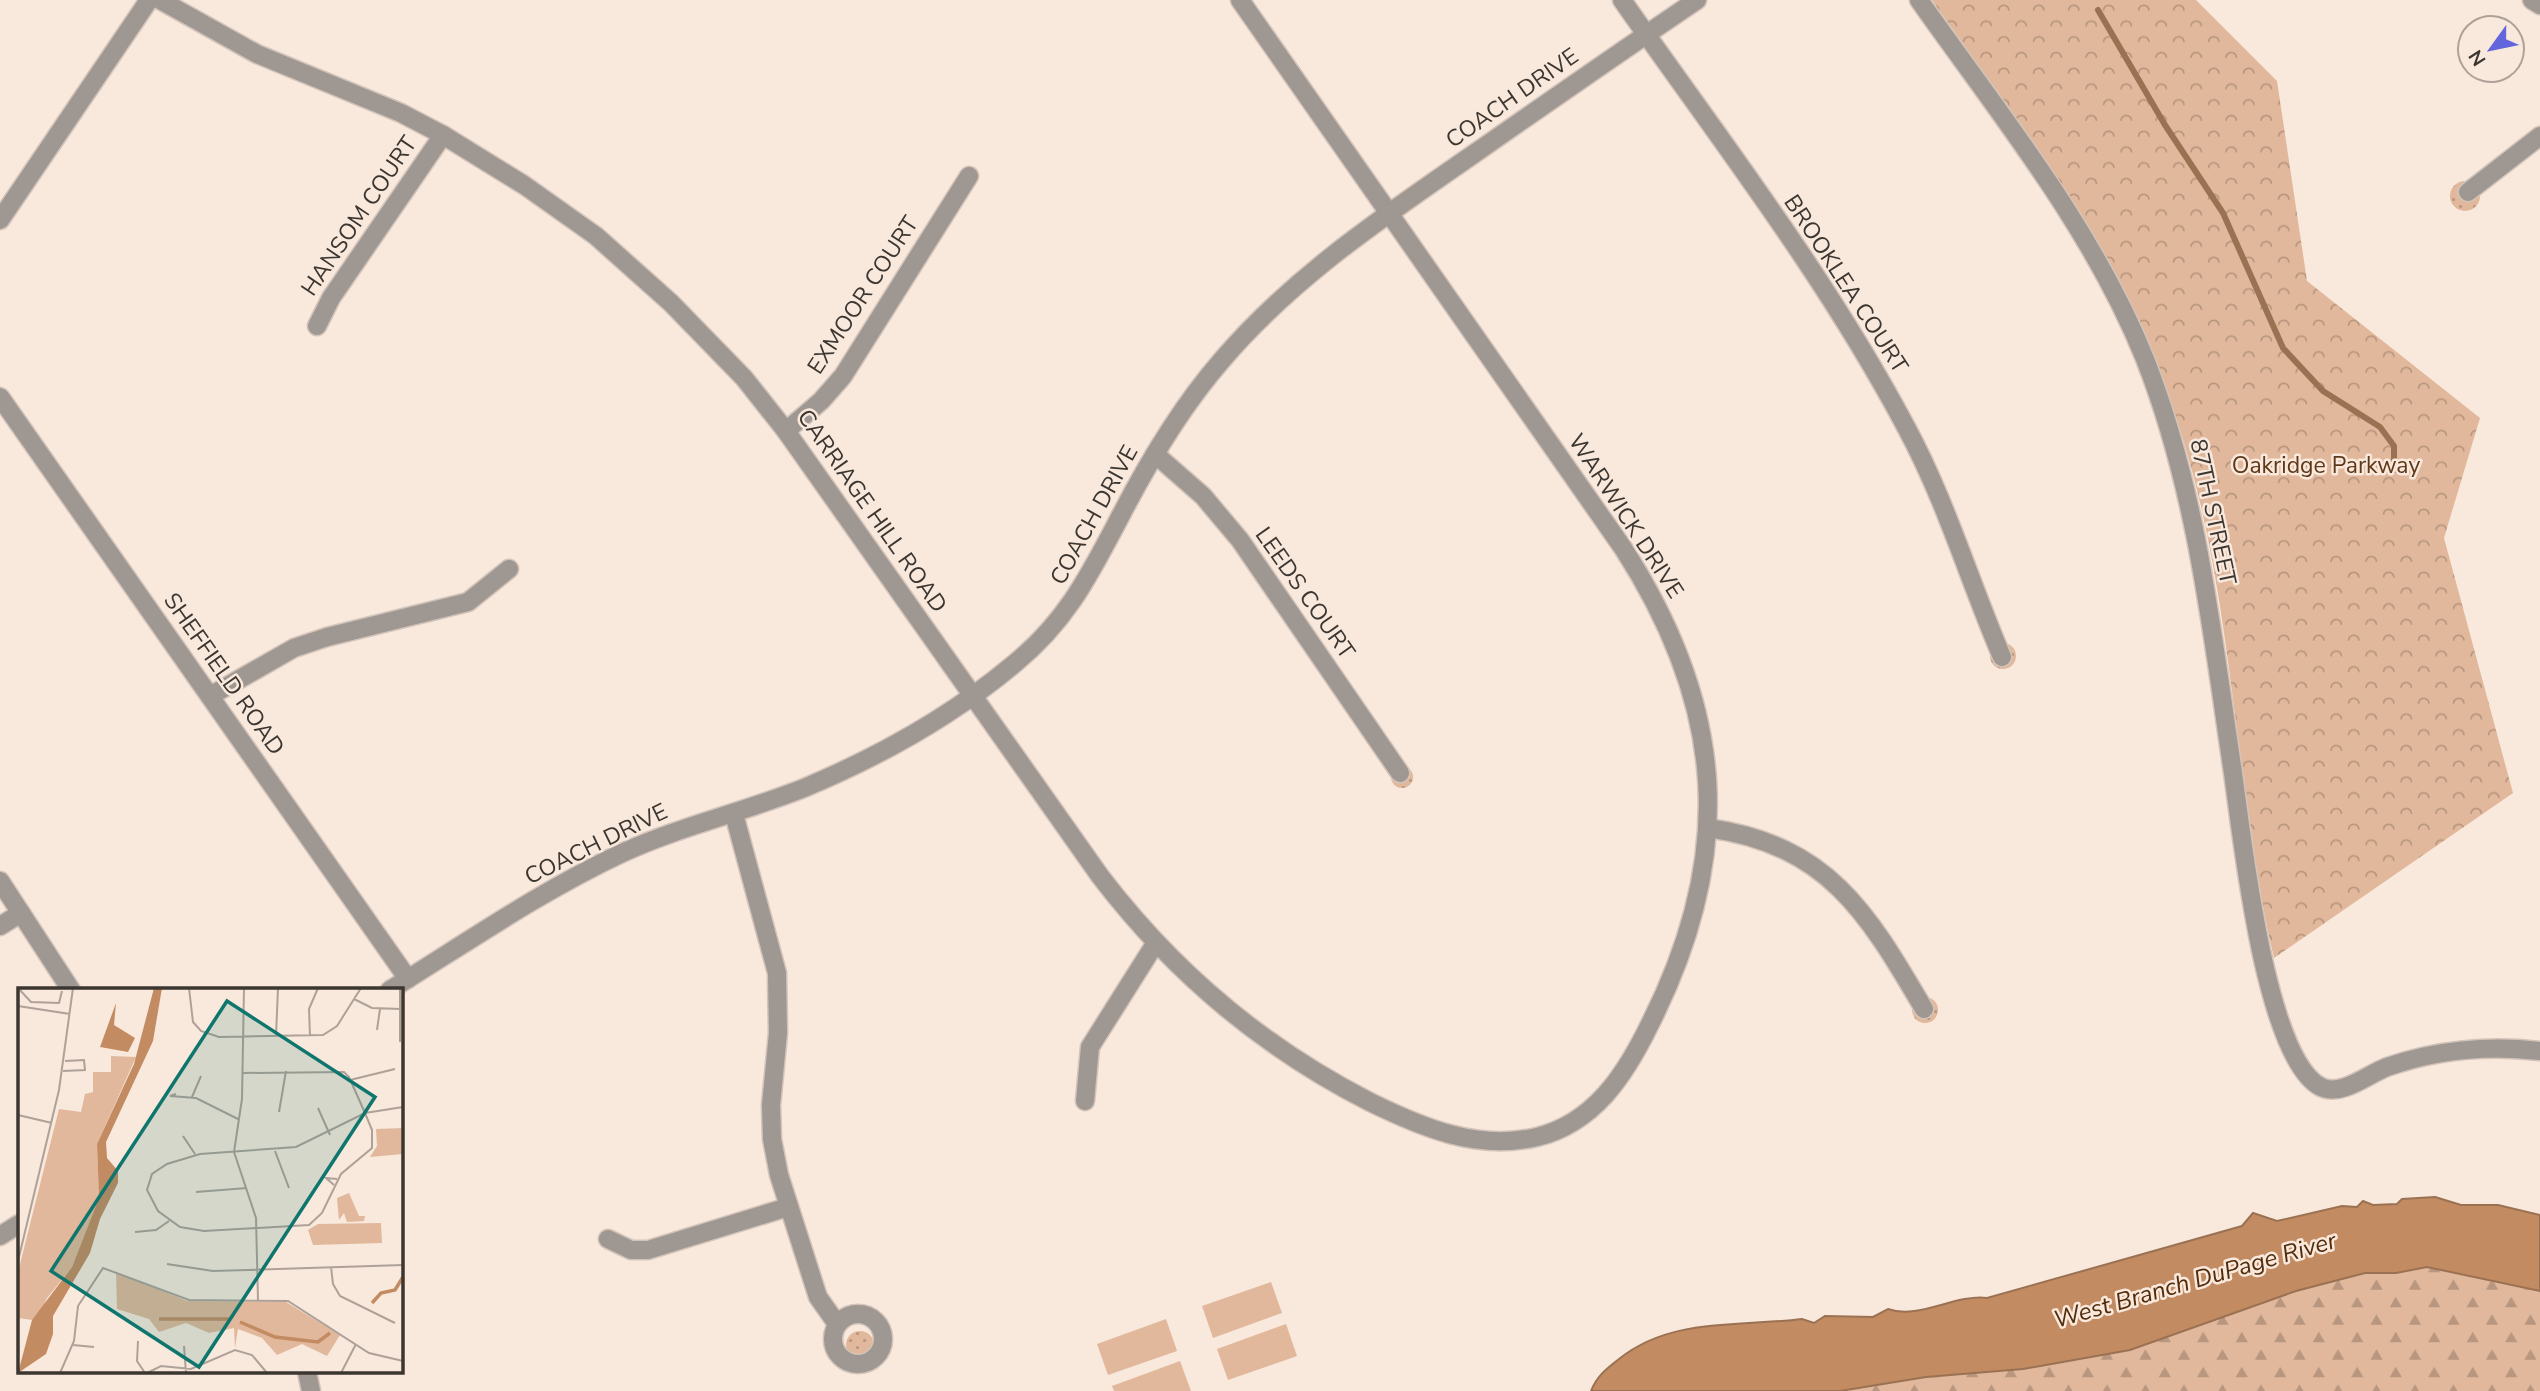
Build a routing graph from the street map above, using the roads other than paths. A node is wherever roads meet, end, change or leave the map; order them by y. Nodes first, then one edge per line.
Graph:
1 (149, 0) edge
2 (160, 0) edge
3 (1240, 0) edge
4 (1622, 0) edge
5 (1697, 0) edge
6 (1919, 0) edge
7 (2532, 0) edge
8 (2540, 5) edge
9 (1646, 34) junction
10 (443, 135) junction
11 (2540, 136) edge
12 (969, 176) dead end
13 (2468, 192) dead end
14 (1388, 214) junction
15 (0, 220) edge
16 (317, 326) dead end
17 (0, 397) edge
18 (786, 430) junction
19 (1155, 454) junction
20 (509, 569) dead end
21 (2002, 657) dead end
22 (972, 695) junction
23 (209, 696) junction
24 (1400, 773) dead end
25 (734, 814) junction
26 (1709, 828) junction
27 (0, 881) edge
28 (21, 913) junction
29 (0, 926) edge
30 (1155, 944) junction
31 (408, 979) junction
32 (70, 988) edge
33 (393, 988) edge
34 (1924, 1009) dead end
35 (2540, 1051) edge
36 (1085, 1101) dead end
37 (1463, 1138) joint
38 (788, 1208) junction
39 (18, 1225) edge
40 (0, 1236) edge
41 (608, 1239) dead end
42 (837, 1324) dead end

1 - 15 street
2 - 10 street, CARRIAGE HILL ROAD
3 - 14 street, WARWICK DRIVE
4 - 9 street, BROOKLEA COURT
5 - 9 street, COACH DRIVE
6 - 35 street, 87TH STREET
7 - 8 street
9 - 14 street, COACH DRIVE
9 - 21 street, BROOKLEA COURT
10 - 16 street, HANSOM COURT
10 - 18 street, CARRIAGE HILL ROAD
11 - 13 street
12 - 18 street, EXMOOR COURT
14 - 19 street, COACH DRIVE
14 - 26 street, WARWICK DRIVE
17 - 23 street, SHEFFIELD ROAD
18 - 22 street, CARRIAGE HILL ROAD
19 - 22 street, COACH DRIVE
19 - 24 street, LEEDS COURT
20 - 23 street
22 - 25 street, COACH DRIVE
22 - 30 street, CARRIAGE HILL ROAD
23 - 31 street, SHEFFIELD ROAD
25 - 31 street, COACH DRIVE
25 - 38 street
26 - 34 street
26 - 37 street, WARWICK DRIVE
27 - 28 street
28 - 29 street
28 - 32 street
30 - 36 street
30 - 37 street, CARRIAGE HILL ROAD
31 - 33 street, COACH DRIVE
38 - 41 street
38 - 42 street
39 - 40 street

